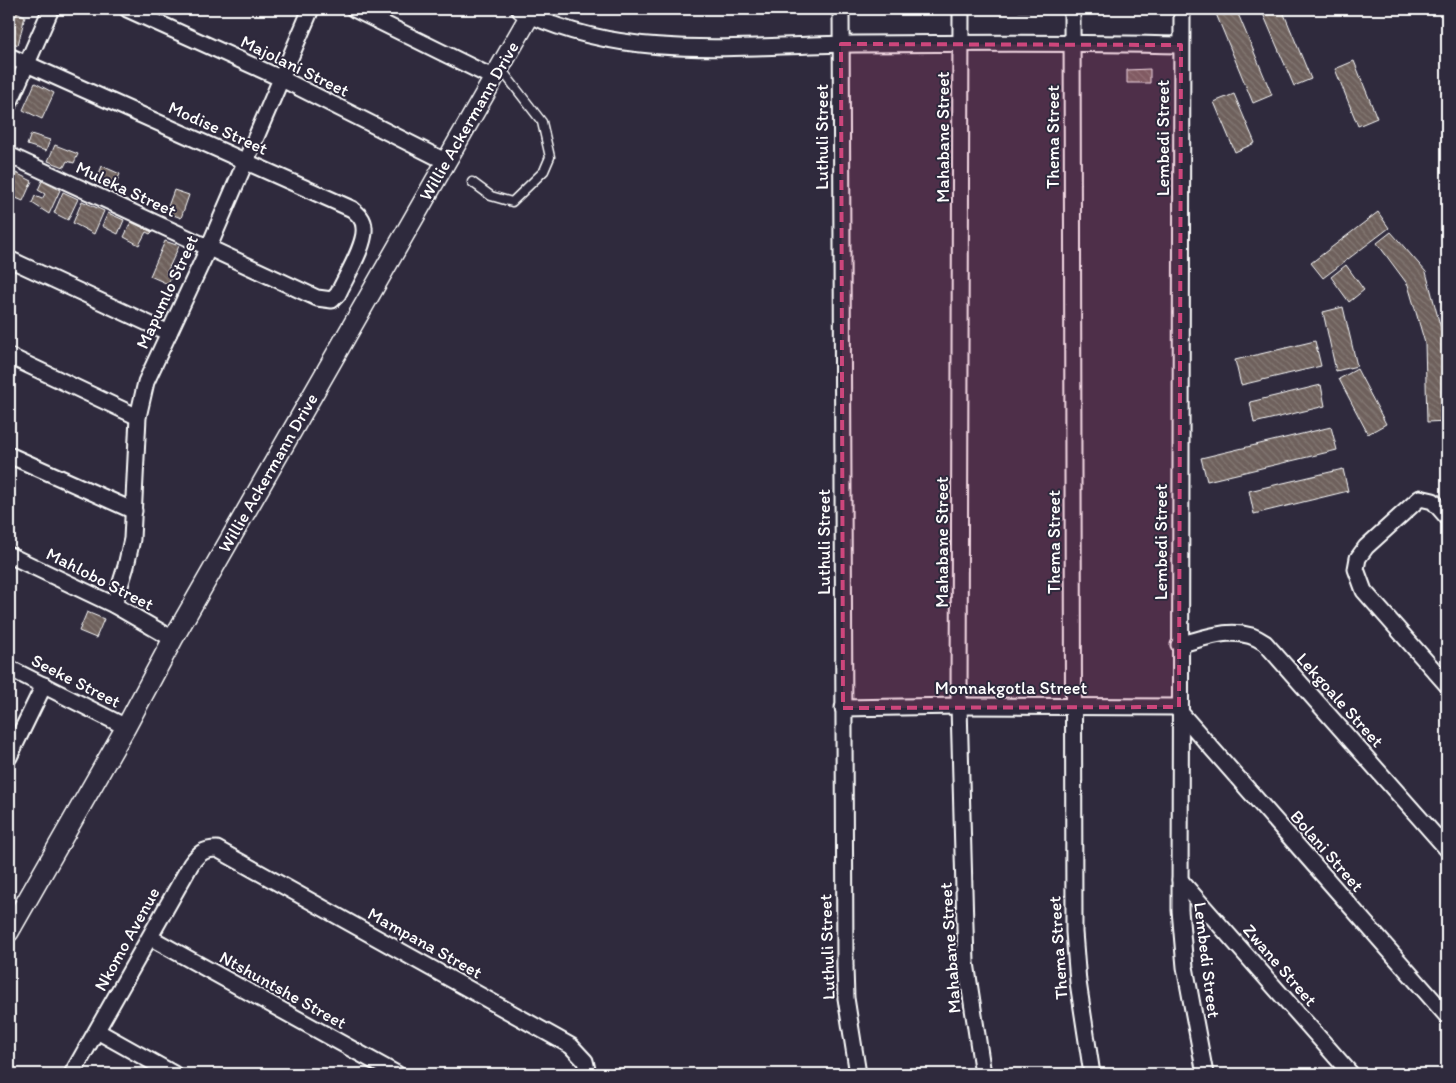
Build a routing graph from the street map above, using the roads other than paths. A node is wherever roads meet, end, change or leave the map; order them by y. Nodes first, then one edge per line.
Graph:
1 (51, 9) edge
2 (127, 9) edge
3 (311, 9) edge
4 (354, 9) edge
5 (840, 9) edge
6 (961, 9) edge
7 (1072, 9) edge
8 (1182, 9) edge
9 (529, 11) edge
10 (1072, 42) junction
11 (962, 43) junction
12 (841, 44) junction
13 (1181, 45) junction
14 (9, 56) edge
15 (27, 64) junction
16 (497, 72) junction
17 (280, 78) junction
18 (9, 104) edge
19 (9, 154) edge
20 (446, 161) junction
21 (246, 162) junction
22 (472, 182) dead end
23 (208, 249) junction
24 (9, 259) edge
25 (309, 294) joint
26 (169, 333) junction
27 (9, 356) edge
28 (138, 417) junction
29 (9, 455) edge
30 (134, 511) junction
31 (1447, 517) edge
32 (9, 555) edge
33 (114, 606) junction
34 (173, 639) junction
35 (1179, 645) junction
36 (9, 668) edge
37 (44, 685) junction
38 (1447, 685) edge
39 (959, 706) junction
40 (1073, 707) junction
41 (843, 708) junction
42 (1179, 709) junction
43 (126, 727) junction
44 (9, 757) edge
45 (1447, 849) edge
46 (231, 856) joint
47 (1180, 880) junction
48 (9, 932) edge
49 (151, 938) junction
50 (1447, 1016) edge
51 (97, 1031) junction
52 (72, 1074) edge
53 (174, 1074) edge
54 (397, 1074) edge
55 (588, 1074) edge
56 (858, 1074) edge
57 (983, 1074) edge
58 (1092, 1074) edge
59 (1206, 1074) edge
60 (1351, 1074) edge

1 - 15 street
2 - 17 street, Majolani Street
3 - 17 street, Mapumlo Street
4 - 16 street
5 - 12 street, Luthuli Street
6 - 11 street, Mahabane Street
7 - 10 street, Thema Street
8 - 13 street, Lembedi Street
9 - 12 street
9 - 16 street, Willie Ackermann Drive
10 - 11 street
10 - 13 street
10 - 40 street, Thema Street
11 - 12 street
11 - 39 street, Mahabane Street
12 - 41 street, Luthuli Street
13 - 35 street, Lembedi Street
14 - 15 street, Modise Street
15 - 18 street
15 - 21 street, Modise Street
16 - 20 street, Willie Ackermann Drive
16 - 22 lane
17 - 20 street, Majolani Street
17 - 21 street, Mapumlo Street
19 - 23 street, Muleka Street
20 - 34 street, Willie Ackermann Drive
21 - 23 street, Mapumlo Street
21 - 25 street, Modise Street
23 - 25 street, Muleka Street
23 - 26 street, Mapumlo Street
24 - 26 street
26 - 28 street, Mapumlo Street
27 - 28 street
28 - 30 street, Mapumlo Street
29 - 30 street
30 - 33 street, Mapumlo Street
31 - 38 street
32 - 33 street, Mahlobo Street
33 - 34 street, Mahlobo Street
34 - 43 street, Willie Ackermann Drive
35 - 42 street, Lembedi Street
35 - 45 street, Lekgoale Street
36 - 37 street, Seeke Street
37 - 43 street, Seeke Street
37 - 44 street
39 - 40 street, Monnakgotla Street
39 - 41 street, Monnakgotla Street
39 - 57 street, Mahabane Street
40 - 42 street, Monnakgotla Street
40 - 58 street, Thema Street
41 - 56 street, Luthuli Street
42 - 47 street, Lembedi Street
42 - 50 street, Bolani Street
43 - 48 street, Willie Ackermann Drive
46 - 49 street, Nkomo Avenue
46 - 55 street, Mampana Street
47 - 59 street, Lembedi Street
47 - 60 street, Zwane Street
49 - 51 street, Nkomo Avenue
49 - 54 street, Ntshuntshe Street
51 - 52 street, Nkomo Avenue
51 - 53 street

